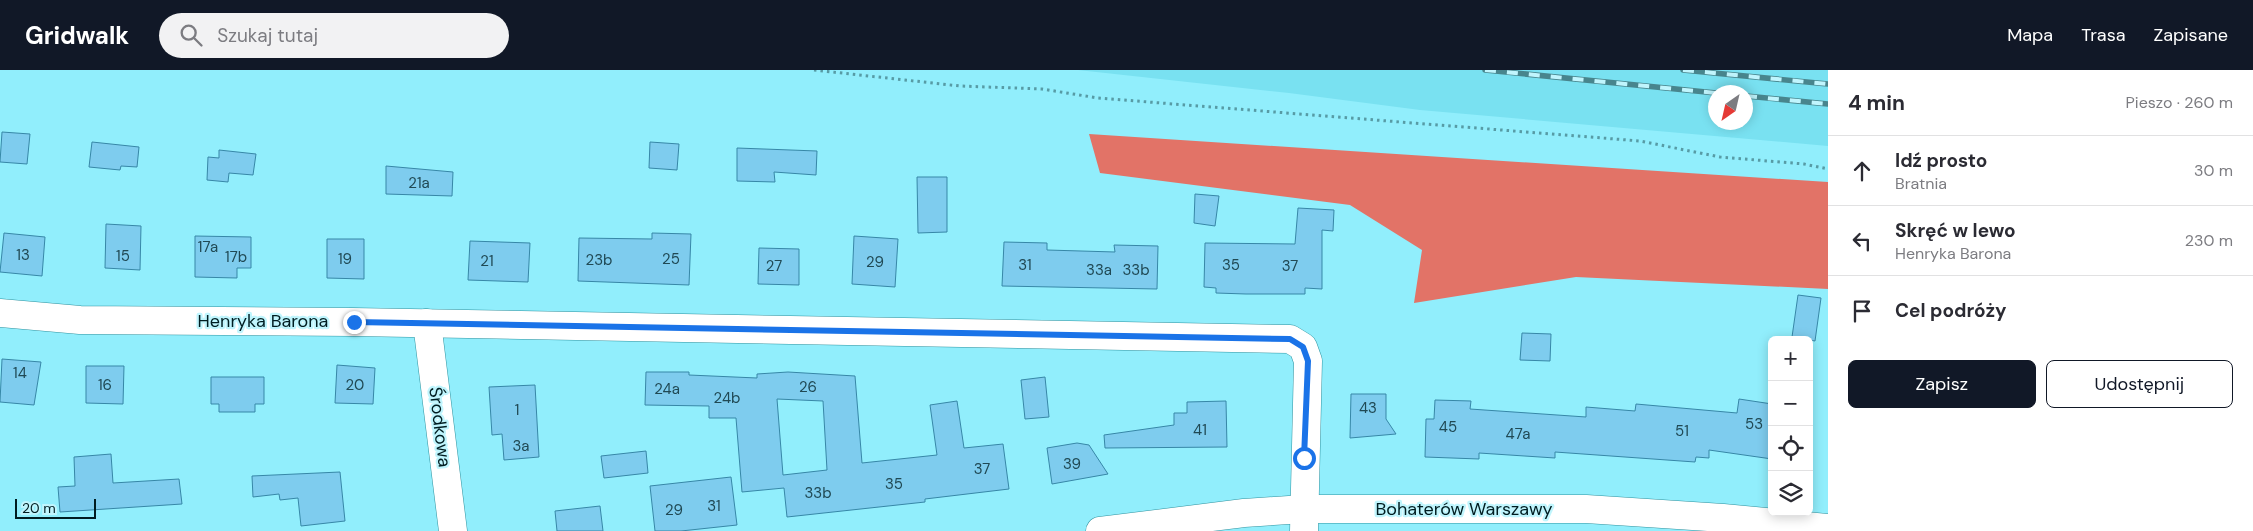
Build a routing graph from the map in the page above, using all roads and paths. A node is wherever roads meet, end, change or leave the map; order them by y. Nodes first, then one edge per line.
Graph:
1 (814, 70) edge
2 (1828, 169) edge
3 (0, 314) edge
4 (427, 323) junction
5 (1304, 520) edge
6 (1828, 528) edge
7 (453, 531) edge
8 (1100, 531) edge

1 - 2 path
3 - 4 street, Henryka Barona
4 - 5 street, Henryka Barona
4 - 7 street, Środkowa
5 - 6 street, Bohaterów Warszawy
5 - 8 street, Bohaterów Warszawy

